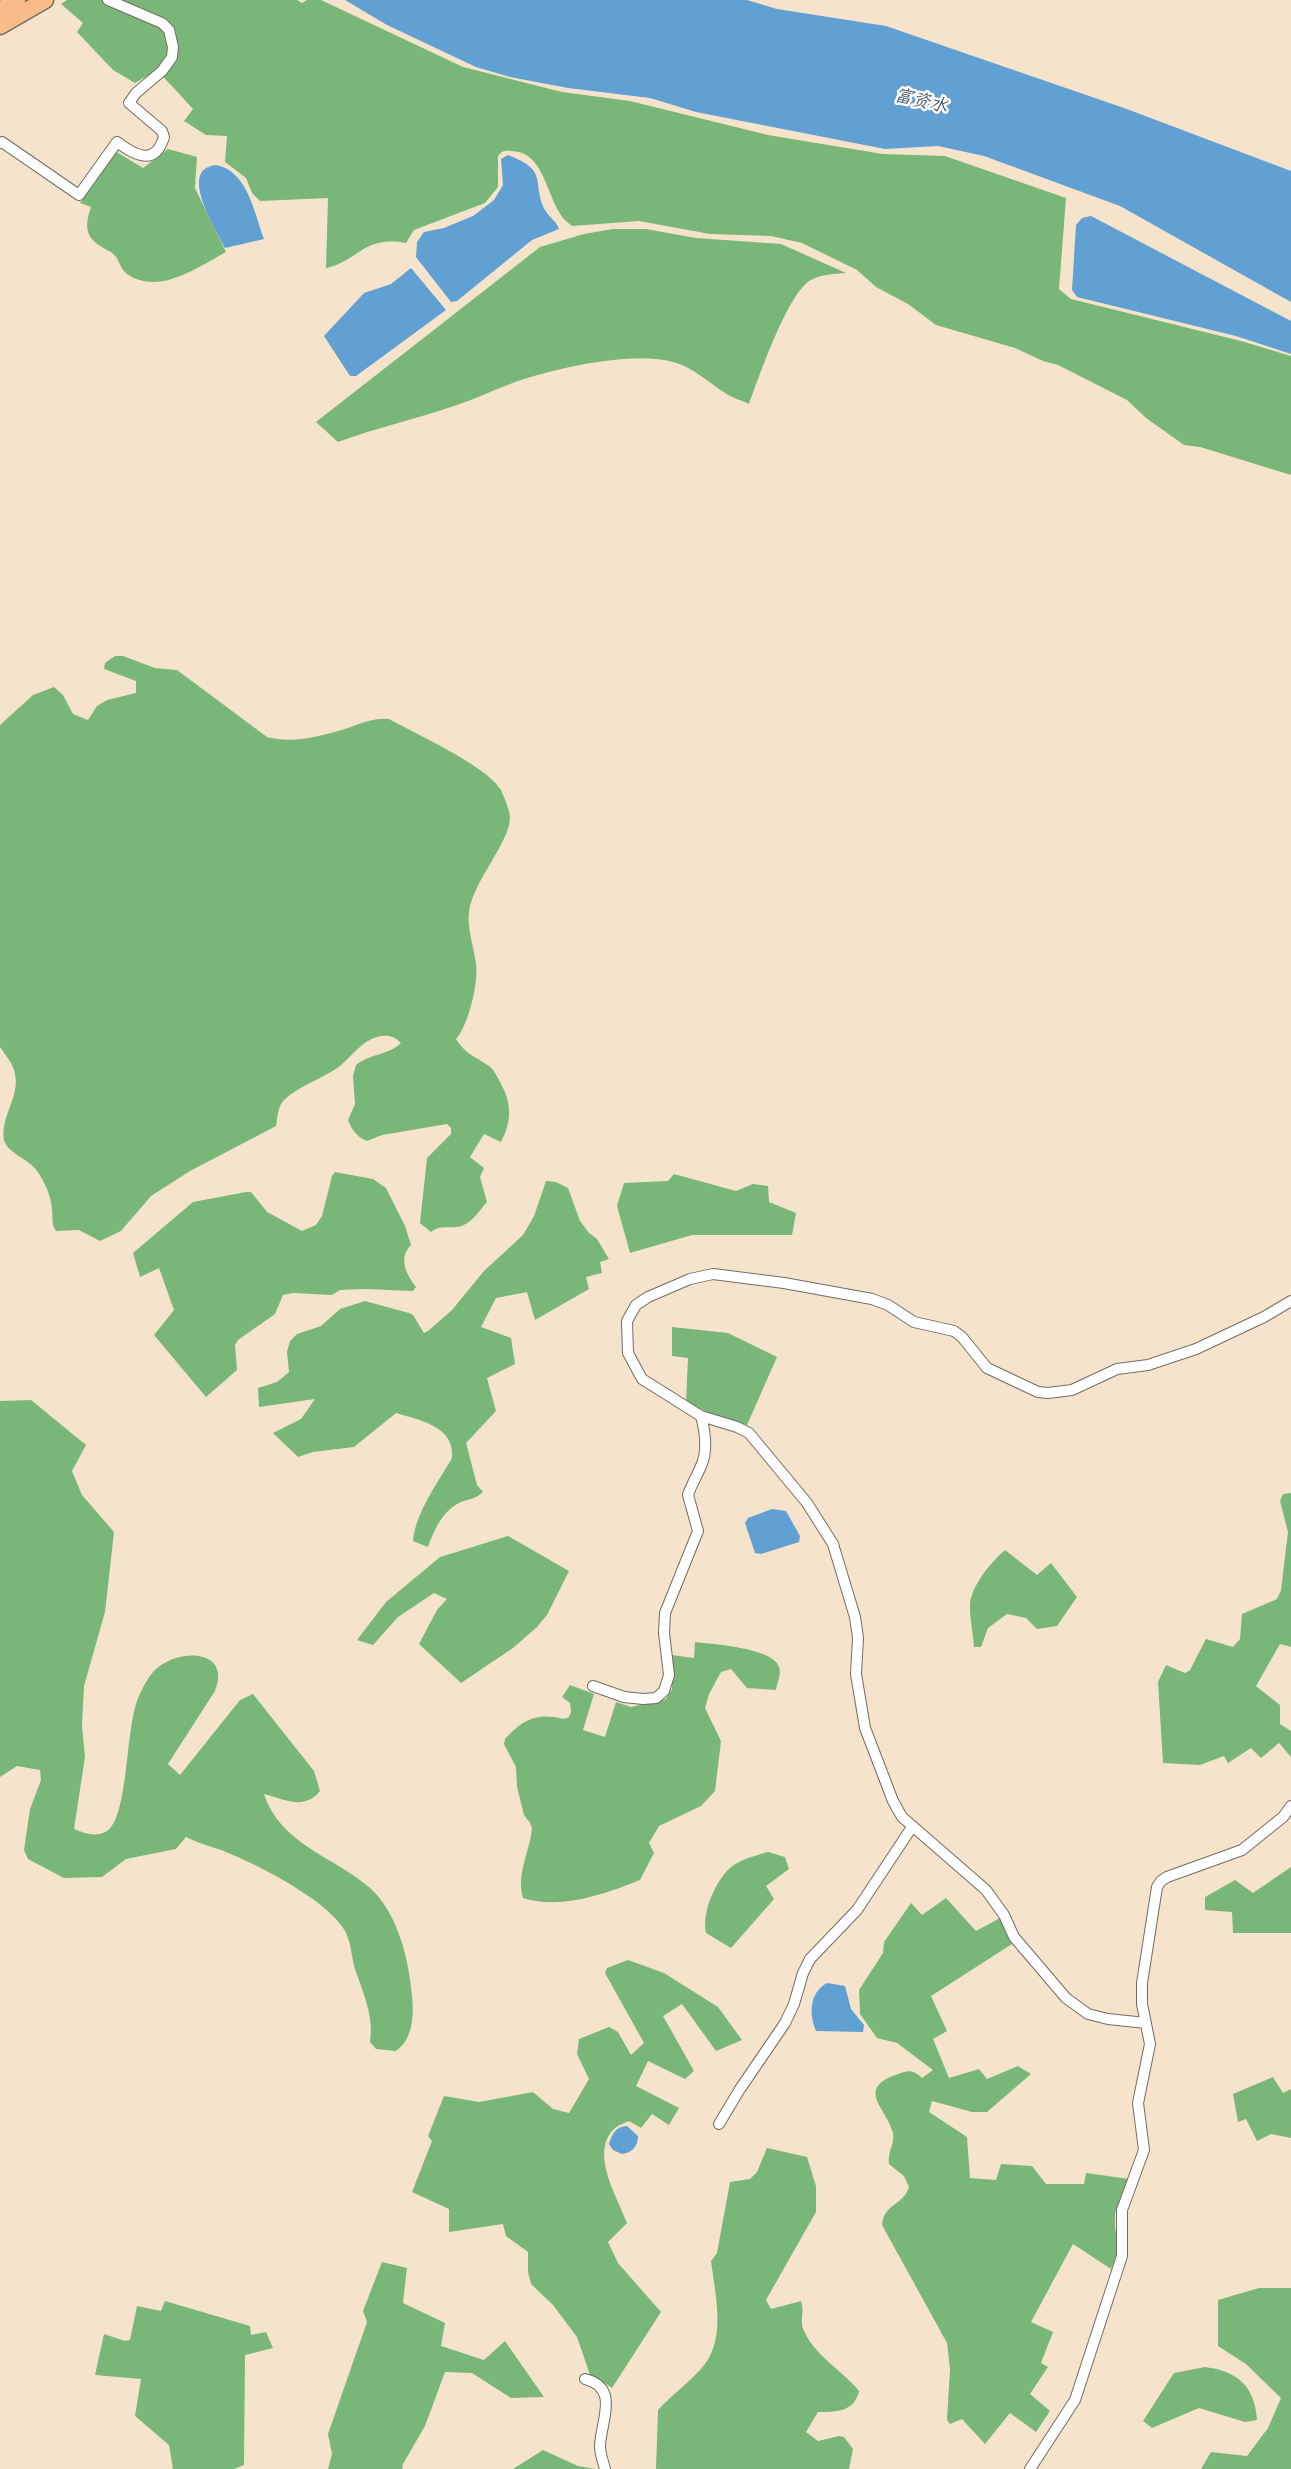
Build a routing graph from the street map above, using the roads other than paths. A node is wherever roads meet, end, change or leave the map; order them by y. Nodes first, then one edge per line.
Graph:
1 (17, 0) edge
2 (45, 0) edge
3 (108, 0) edge
4 (0, 10) edge
5 (0, 26) edge
6 (0, 143) edge
7 (1291, 1301) edge
8 (701, 1416) junction
9 (593, 1686) dead end
10 (1291, 1806) edge
11 (912, 1827) junction
12 (1146, 2023) junction
13 (719, 2124) dead end
14 (585, 2379) dead end
15 (604, 2469) edge
16 (1030, 2469) edge

1 - 4 main road
2 - 5 main road
3 - 6 street
7 - 8 street
8 - 9 street
8 - 11 street
10 - 12 street
11 - 12 street
11 - 13 street
12 - 16 street
14 - 15 street

